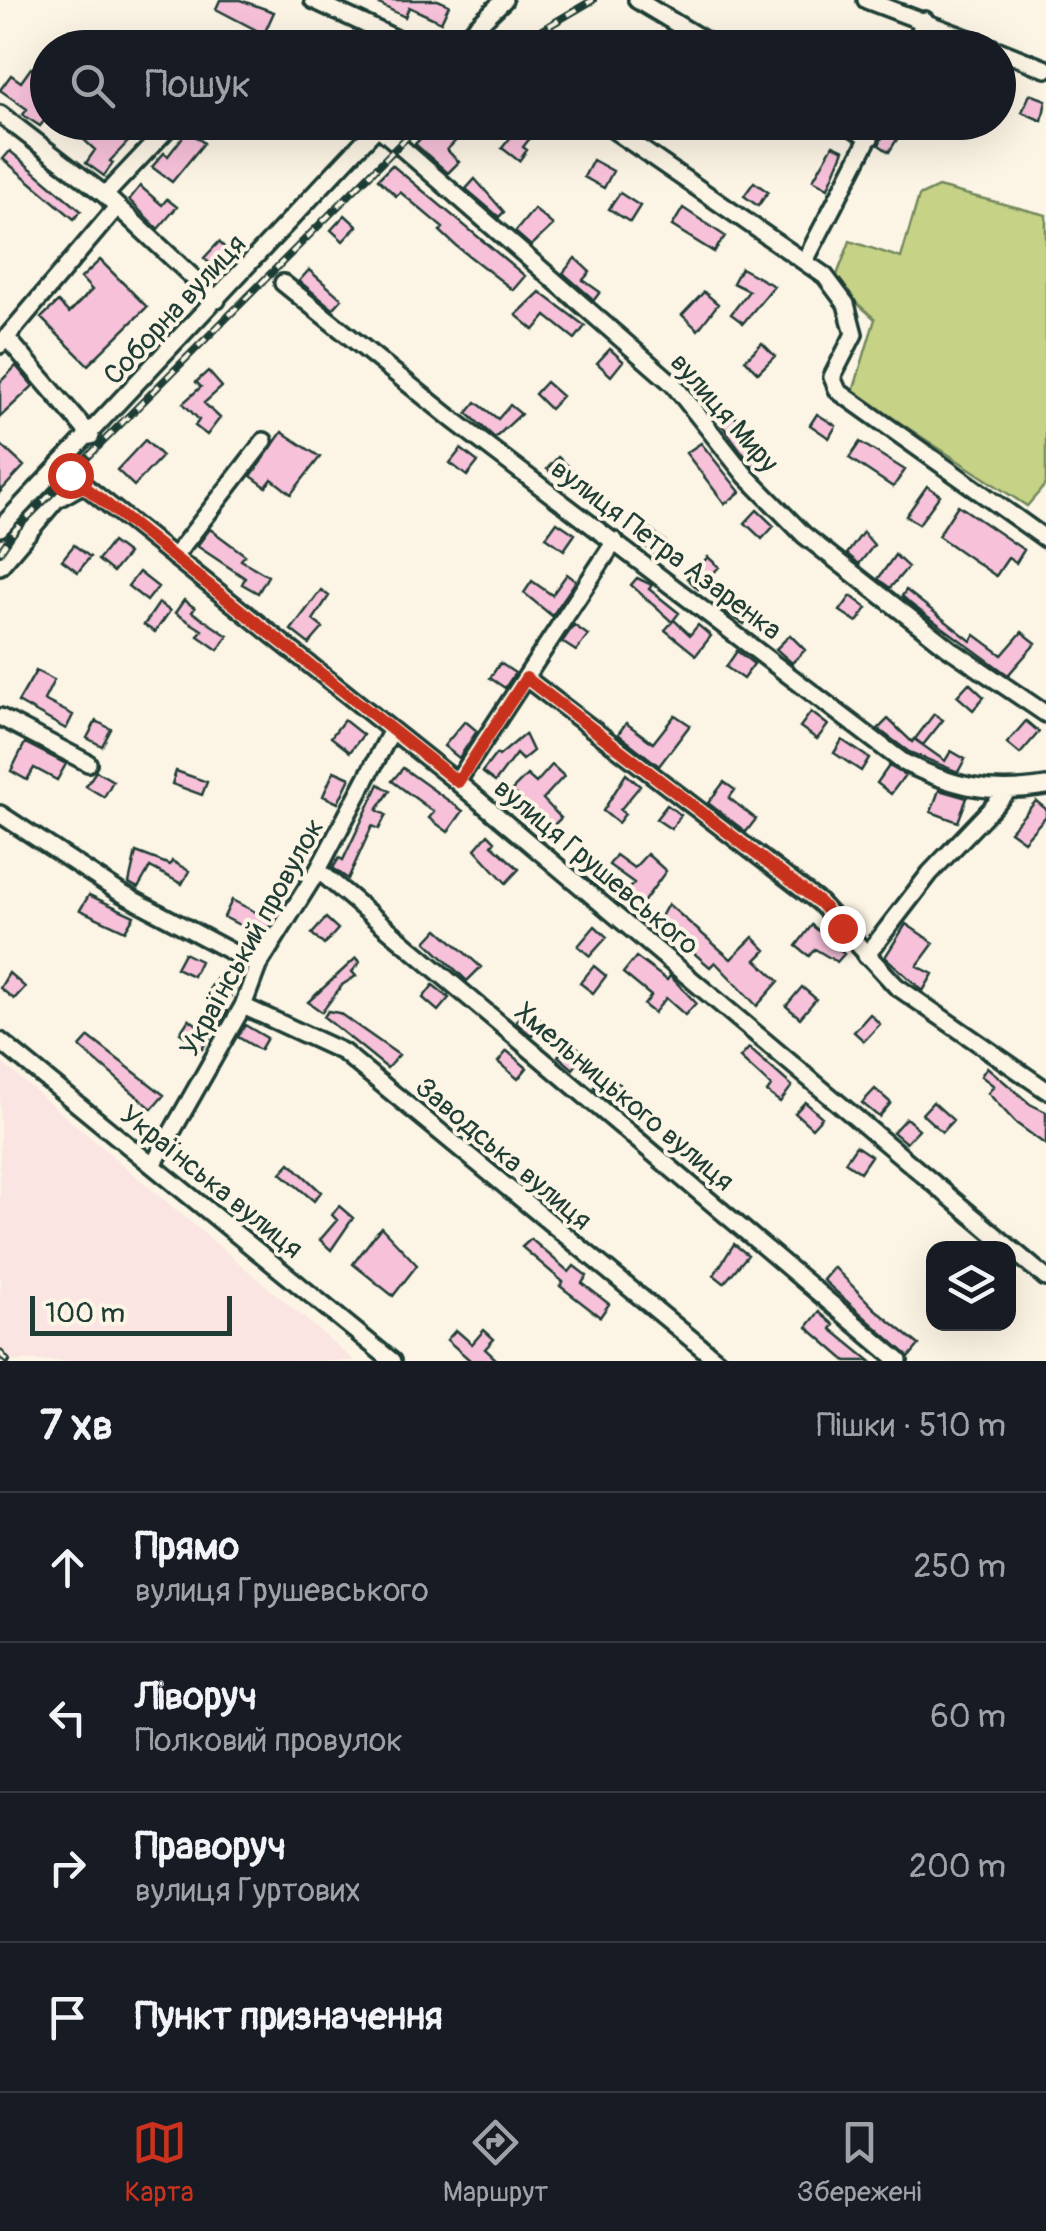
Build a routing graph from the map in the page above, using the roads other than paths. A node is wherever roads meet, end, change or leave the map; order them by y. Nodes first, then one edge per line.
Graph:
1 (314, 0) edge
2 (504, 0) edge
3 (637, 0) edge
4 (866, 0) edge
5 (925, 20) junction
6 (378, 30) edge
7 (473, 30) edge
8 (687, 30) edge
9 (920, 30) edge
10 (950, 30) edge
11 (1016, 56) edge
12 (1046, 69) edge
13 (0, 114) edge
14 (30, 138) edge
15 (33, 140) edge
16 (160, 140) edge
17 (366, 140) edge
18 (397, 140) edge
19 (629, 140) edge
20 (869, 140) edge
21 (111, 201) junction
22 (806, 259) junction
23 (284, 283) dead end
24 (217, 300) junction
25 (3, 342) edge
26 (90, 436) junction
27 (264, 441) dead end
28 (60, 466) junction
29 (82, 485) junction
30 (0, 528) edge
31 (1046, 539) edge
32 (615, 541) junction
33 (174, 557) junction
34 (0, 566) edge
35 (526, 678) junction
36 (1046, 714) edge
37 (0, 717) edge
38 (391, 732) junction
39 (88, 763) dead end
40 (458, 782) junction
41 (1046, 786) edge
42 (1007, 792) junction
43 (0, 814) edge
44 (318, 870) junction
45 (866, 956) junction
46 (258, 966) junction
47 (243, 1006) junction
48 (0, 1042) edge
49 (1046, 1090) edge
50 (153, 1165) junction
51 (1046, 1278) edge
52 (392, 1361) edge
53 (718, 1361) edge
54 (899, 1361) edge

1 - 6 street
2 - 7 street
3 - 8 street
4 - 5 street
5 - 9 street
5 - 10 street
11 - 12 street
13 - 14 street
15 - 21 street
16 - 21 street
17 - 24 street, Соборна вулиця
18 - 36 street, вулиця Миру
19 - 22 street
20 - 22 street
21 - 24 street
21 - 25 street
22 - 31 street
23 - 32 street, вулиця Петра Азаренка
24 - 26 street, Соборна вулиця
25 - 26 street
26 - 28 street, Соборна вулиця
27 - 33 street
28 - 29 street, вулиця Грушевського
28 - 30 street, Соборна вулиця
29 - 33 street, вулиця Грушевського
29 - 34 street
32 - 35 street
32 - 42 street, вулиця Петра Азаренка
33 - 38 street, вулиця Грушевського
35 - 40 street
35 - 45 street
37 - 39 street
38 - 40 street, вулиця Грушевського
38 - 44 street, Український провулок
40 - 51 street, вулиця Грушевського
41 - 42 street, вулиця Петра Азаренка
42 - 45 street
43 - 46 street
44 - 46 street, Український провулок
44 - 54 street, Хмельницького вулиця
45 - 49 street
46 - 47 street, Український провулок
47 - 50 street, Український провулок
47 - 53 street, Заводська вулиця
48 - 50 street, Українська вулиця
50 - 52 street, Українська вулиця

